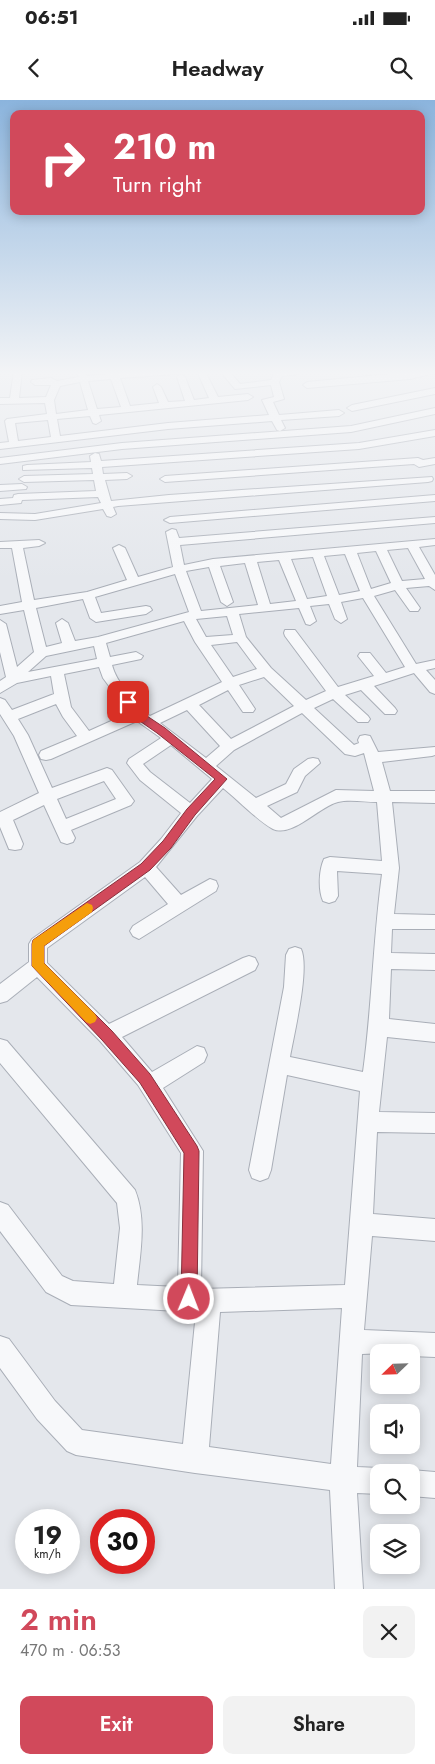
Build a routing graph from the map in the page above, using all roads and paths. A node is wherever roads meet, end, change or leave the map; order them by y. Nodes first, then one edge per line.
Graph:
1 (13, 440) edge
2 (19, 440) edge
3 (97, 440) edge
4 (123, 440) edge
5 (194, 440) edge
6 (285, 440) edge
7 (396, 441) joint
8 (159, 443) junction
9 (14, 444) junction
10 (1, 446) edge
11 (124, 446) junction
12 (94, 450) junction
13 (289, 451) junction
14 (162, 461) junction
15 (435, 461) edge
16 (419, 462) junction
17 (127, 463) junction
18 (1, 464) edge
19 (97, 465) junction
20 (30, 467) junction
21 (298, 469) junction
22 (128, 476) junction
23 (98, 478) junction
24 (165, 479) junction
25 (428, 479) junction
26 (0, 488) edge
27 (307, 488) junction
28 (128, 490) dead end
29 (20, 491) junction
30 (435, 491) edge
31 (102, 494) junction
32 (169, 498) junction
33 (435, 498) edge
34 (0, 502) edge
35 (106, 506) junction
36 (316, 507) junction
37 (0, 516) edge
38 (12, 516) junction
39 (112, 516) dead end
40 (170, 520) junction
41 (435, 520) edge
42 (174, 542) junction
43 (336, 542) junction
44 (435, 542) edge
45 (39, 543) dead end
46 (17, 544) junction
47 (412, 544) junction
48 (0, 545) edge
49 (119, 548) dead end
50 (380, 548) junction
51 (318, 554) junction
52 (284, 557) junction
53 (250, 560) junction
54 (213, 563) junction
55 (429, 563) edge
56 (179, 569) junction
57 (134, 582) junction
58 (434, 583) edge
59 (398, 585) junction
60 (367, 594) junction
61 (88, 595) junction
62 (334, 598) junction
63 (302, 604) junction
64 (29, 606) junction
65 (230, 606) junction
66 (265, 608) junction
67 (414, 608) dead end
68 (0, 610) edge
69 (146, 610) dead end
70 (192, 615) junction
71 (341, 619) dead end
72 (310, 620) dead end
73 (62, 623) dead end
74 (0, 624) edge
75 (290, 633) dead end
76 (240, 638) junction
77 (99, 641) junction
78 (202, 642) junction
79 (70, 647) junction
80 (41, 653) junction
81 (136, 656) dead end
82 (365, 656) dead end
83 (104, 662) junction
84 (435, 664) edge
85 (415, 669) junction
86 (57, 670) junction
87 (266, 671) junction
88 (383, 678) junction
89 (13, 680) junction
90 (231, 683) junction
91 (364, 684) junction
92 (0, 688) edge
93 (435, 689) edge
94 (335, 693) junction
95 (61, 697) junction
96 (0, 703) edge
97 (190, 704) junction
98 (303, 707) junction
99 (248, 709) dead end
100 (390, 711) dead end
101 (138, 715) junction
102 (9, 717) junction
103 (364, 718) dead end
104 (151, 722) junction
105 (86, 737) junction
106 (171, 738) junction
107 (229, 746) junction
108 (368, 748) junction
109 (432, 751) dead end
110 (46, 755) dead end
111 (313, 763) dead end
112 (206, 767) junction
113 (222, 779) junction
114 (48, 796) junction
115 (384, 797) junction
116 (435, 797) edge
117 (253, 806) junction
118 (191, 812) junction
119 (2, 818) edge
120 (15, 844) dead end
121 (146, 867) junction
122 (391, 868) junction
123 (210, 886) dead end
124 (329, 896) dead end
125 (180, 906) junction
126 (384, 921) junction
127 (435, 922) edge
128 (139, 931) dead end
129 (295, 955) dead end
130 (382, 961) junction
131 (435, 962) edge
132 (249, 964) dead end
133 (38, 966) junction
134 (0, 995) edge
135 (380, 1027) junction
136 (435, 1033) edge
137 (107, 1035) junction
138 (0, 1048) edge
139 (197, 1054) dead end
140 (278, 1064) junction
141 (371, 1084) junction
142 (149, 1085) junction
143 (367, 1122) junction
144 (435, 1123) edge
145 (260, 1170) dead end
146 (0, 1213) edge
147 (362, 1224) junction
148 (435, 1230) edge
149 (124, 1296) junction
150 (355, 1296) junction
151 (199, 1300) junction
152 (351, 1341) junction
153 (435, 1345) edge
154 (0, 1348) edge
155 (196, 1460) junction
156 (343, 1479) junction
157 (370, 1480) edge
158 (420, 1484) edge
159 (435, 1485) edge
160 (349, 1589) edge

1 - 9 street
2 - 9 street
3 - 12 street
4 - 11 street
5 - 8 street
6 - 13 street
7 - 13 street
7 - 16 street
8 - 11 street
8 - 14 street
9 - 10 street
10 - 18 street
11 - 12 street
11 - 17 street
12 - 18 street
12 - 19 street
13 - 14 street
13 - 21 street
14 - 17 street
14 - 24 street
15 - 16 street
16 - 21 street
16 - 25 street
17 - 19 street
17 - 22 street
18 - 20 street
19 - 20 street
19 - 23 street
20 - 29 street
21 - 24 street
21 - 27 street
22 - 23 street
22 - 28 street
23 - 29 street
23 - 31 street
24 - 32 street
25 - 27 street
25 - 30 street
26 - 29 street
27 - 32 street
27 - 36 street
29 - 31 street
29 - 34 street
29 - 38 street
31 - 35 street
32 - 35 street
32 - 40 street
33 - 36 street
35 - 38 street
35 - 39 street
36 - 40 street
36 - 43 street
37 - 38 street
40 - 42 street
41 - 43 street
42 - 43 street
42 - 56 street
43 - 50 street
43 - 51 street
43 - 60 street
44 - 47 street
45 - 46 street
46 - 48 street
46 - 64 street
47 - 50 street
47 - 55 street
49 - 57 street
50 - 59 street
51 - 52 street
51 - 62 street
52 - 53 street
52 - 63 street
53 - 54 street
53 - 66 street
54 - 56 street
54 - 65 street
55 - 58 street
56 - 57 street
56 - 70 street
57 - 61 street
58 - 59 street
59 - 60 street
59 - 67 street
60 - 62 street
60 - 85 street
61 - 64 street
61 - 69 street
62 - 63 street
62 - 71 street
63 - 66 street
63 - 72 street
64 - 68 street
64 - 80 street
65 - 66 street
65 - 70 street
65 - 76 street
70 - 77 street
70 - 78 street
73 - 79 street
74 - 89 street
75 - 94 street
76 - 78 street
76 - 87 street
77 - 79 street
77 - 83 street
78 - 90 street
79 - 80 street
80 - 89 street
81 - 83 street
82 - 88 street
83 - 86 street
83 - 101 street
84 - 85 street
85 - 88 street
85 - 93 street
86 - 89 street
86 - 95 street
87 - 90 street
87 - 98 street
88 - 91 street
89 - 92 street
90 - 97 street
90 - 99 street
91 - 94 street
91 - 100 street
94 - 98 street
94 - 103 street
95 - 102 street
95 - 105 street
96 - 102 street
97 - 104 street
97 - 107 street
98 - 107 street
98 - 108 street
101 - 104 street
101 - 105 street
102 - 114 street
104 - 106 street
105 - 110 street
106 - 112 street
106 - 118 street
107 - 112 street
108 - 109 street
108 - 115 street
111 - 117 street
112 - 113 street
113 - 117 street
113 - 118 street
114 - 114 street
114 - 119 street
115 - 116 street
115 - 117 street
115 - 122 street
118 - 121 street
119 - 120 street
121 - 125 street
121 - 133 street
122 - 124 street
122 - 126 street
123 - 125 street
125 - 128 street
126 - 127 street
126 - 130 street
129 - 140 street
130 - 131 street
130 - 135 street
132 - 137 street
133 - 134 street
133 - 137 street
135 - 136 street
135 - 141 street
137 - 142 street
138 - 149 street
139 - 142 street
140 - 141 street
140 - 145 street
141 - 143 street
142 - 151 street
143 - 144 street
143 - 147 street
146 - 149 street
147 - 148 street
147 - 150 street
149 - 151 street
150 - 151 street
150 - 152 street
151 - 155 street
152 - 153 street
152 - 156 street
154 - 155 street
155 - 156 street
156 - 157 street
156 - 160 street
158 - 159 street

